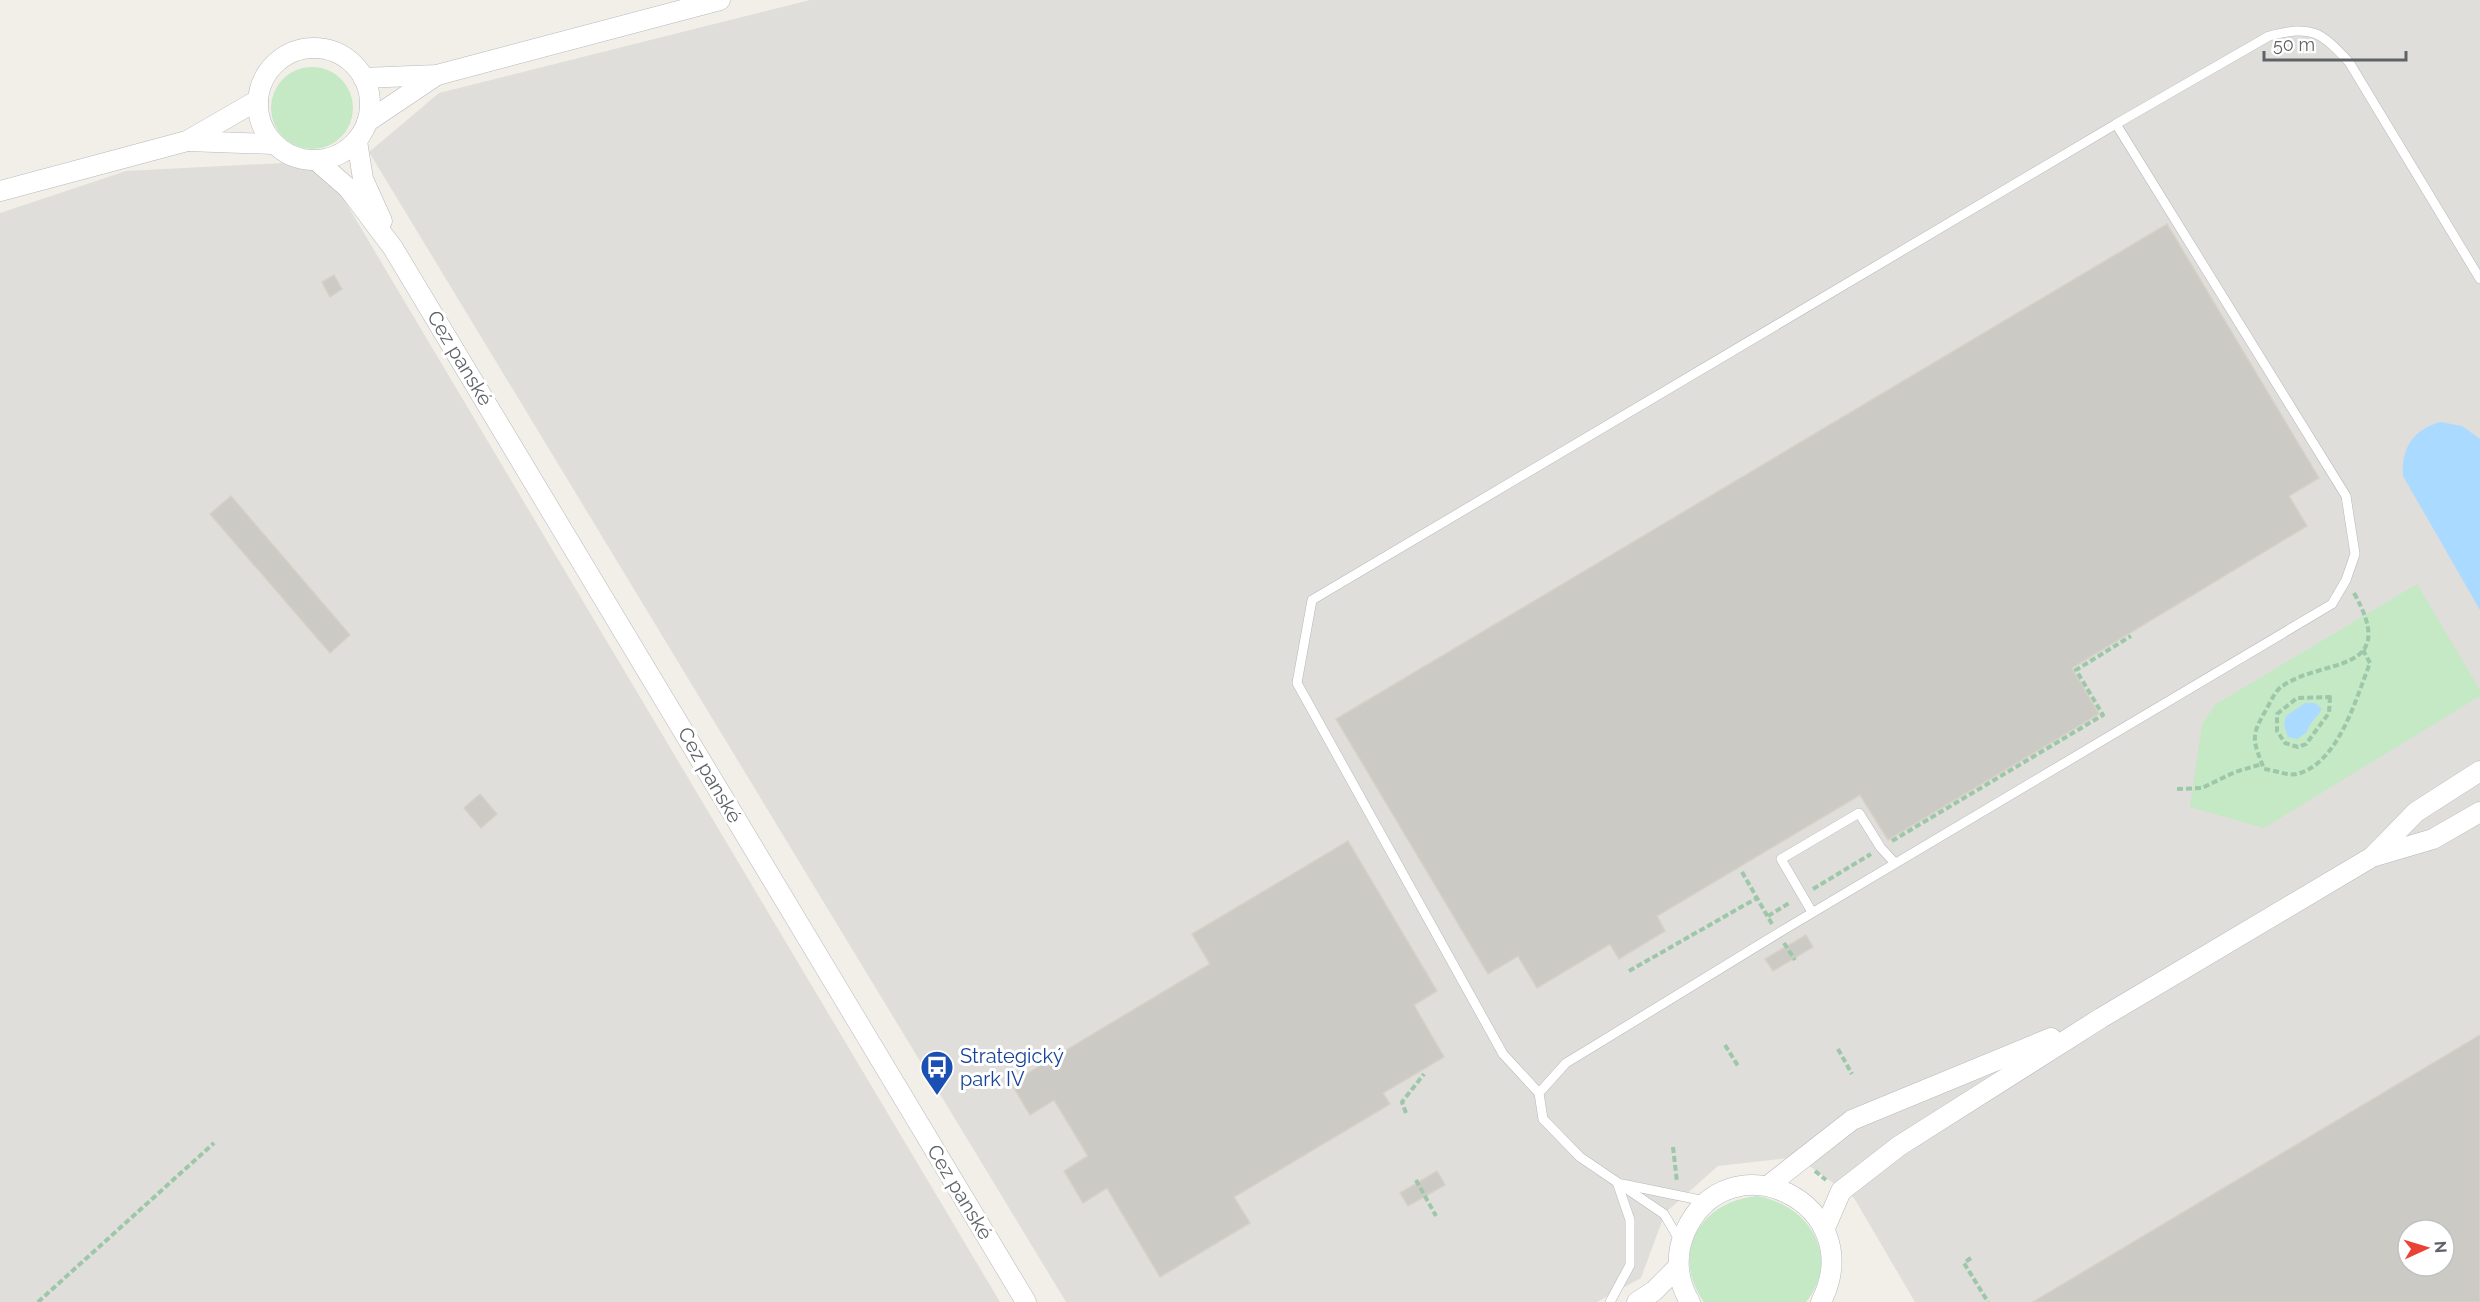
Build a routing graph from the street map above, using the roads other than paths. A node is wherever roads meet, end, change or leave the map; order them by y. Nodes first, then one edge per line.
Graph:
1 (720, 0) edge
2 (437, 75) junction
3 (363, 78) junction
4 (258, 100) junction
5 (368, 122) junction
6 (2116, 124) junction
7 (188, 141) junction
8 (357, 141) junction
9 (273, 144) junction
10 (317, 161) junction
11 (0, 191) edge
12 (393, 248) junction
13 (2480, 279) edge
14 (2480, 771) edge
15 (2480, 812) edge
16 (2372, 857) junction
17 (1895, 863) junction
18 (1812, 912) junction
19 (2101, 1018) junction
20 (1539, 1093) junction
21 (1617, 1182) junction
22 (1769, 1185) junction
23 (1707, 1201) junction
24 (1825, 1228) junction
25 (1680, 1242) junction
26 (1678, 1267) junction
27 (1830, 1297) edge
28 (1026, 1302) edge
29 (1610, 1302) edge
30 (1637, 1302) edge
31 (1690, 1302) edge

1 - 2 street
2 - 3 street
2 - 5 street
3 - 4 street
3 - 5 street
4 - 7 street
4 - 9 street
5 - 8 street
6 - 13 lane
6 - 17 lane
6 - 20 lane
7 - 9 street
7 - 11 street
8 - 10 street
8 - 12 street, Cez panské
9 - 10 street
10 - 12 street, Cez panské
12 - 28 street, Cez panské
14 - 16 street
15 - 16 street
16 - 19 street
17 - 18 lane
17 - 18 lane
18 - 20 lane
19 - 22 street
19 - 24 street
20 - 21 lane
21 - 23 lane
21 - 25 lane
21 - 29 lane
22 - 23 street
22 - 24 street
23 - 25 street
24 - 27 street
25 - 26 street
26 - 30 street
26 - 31 street

